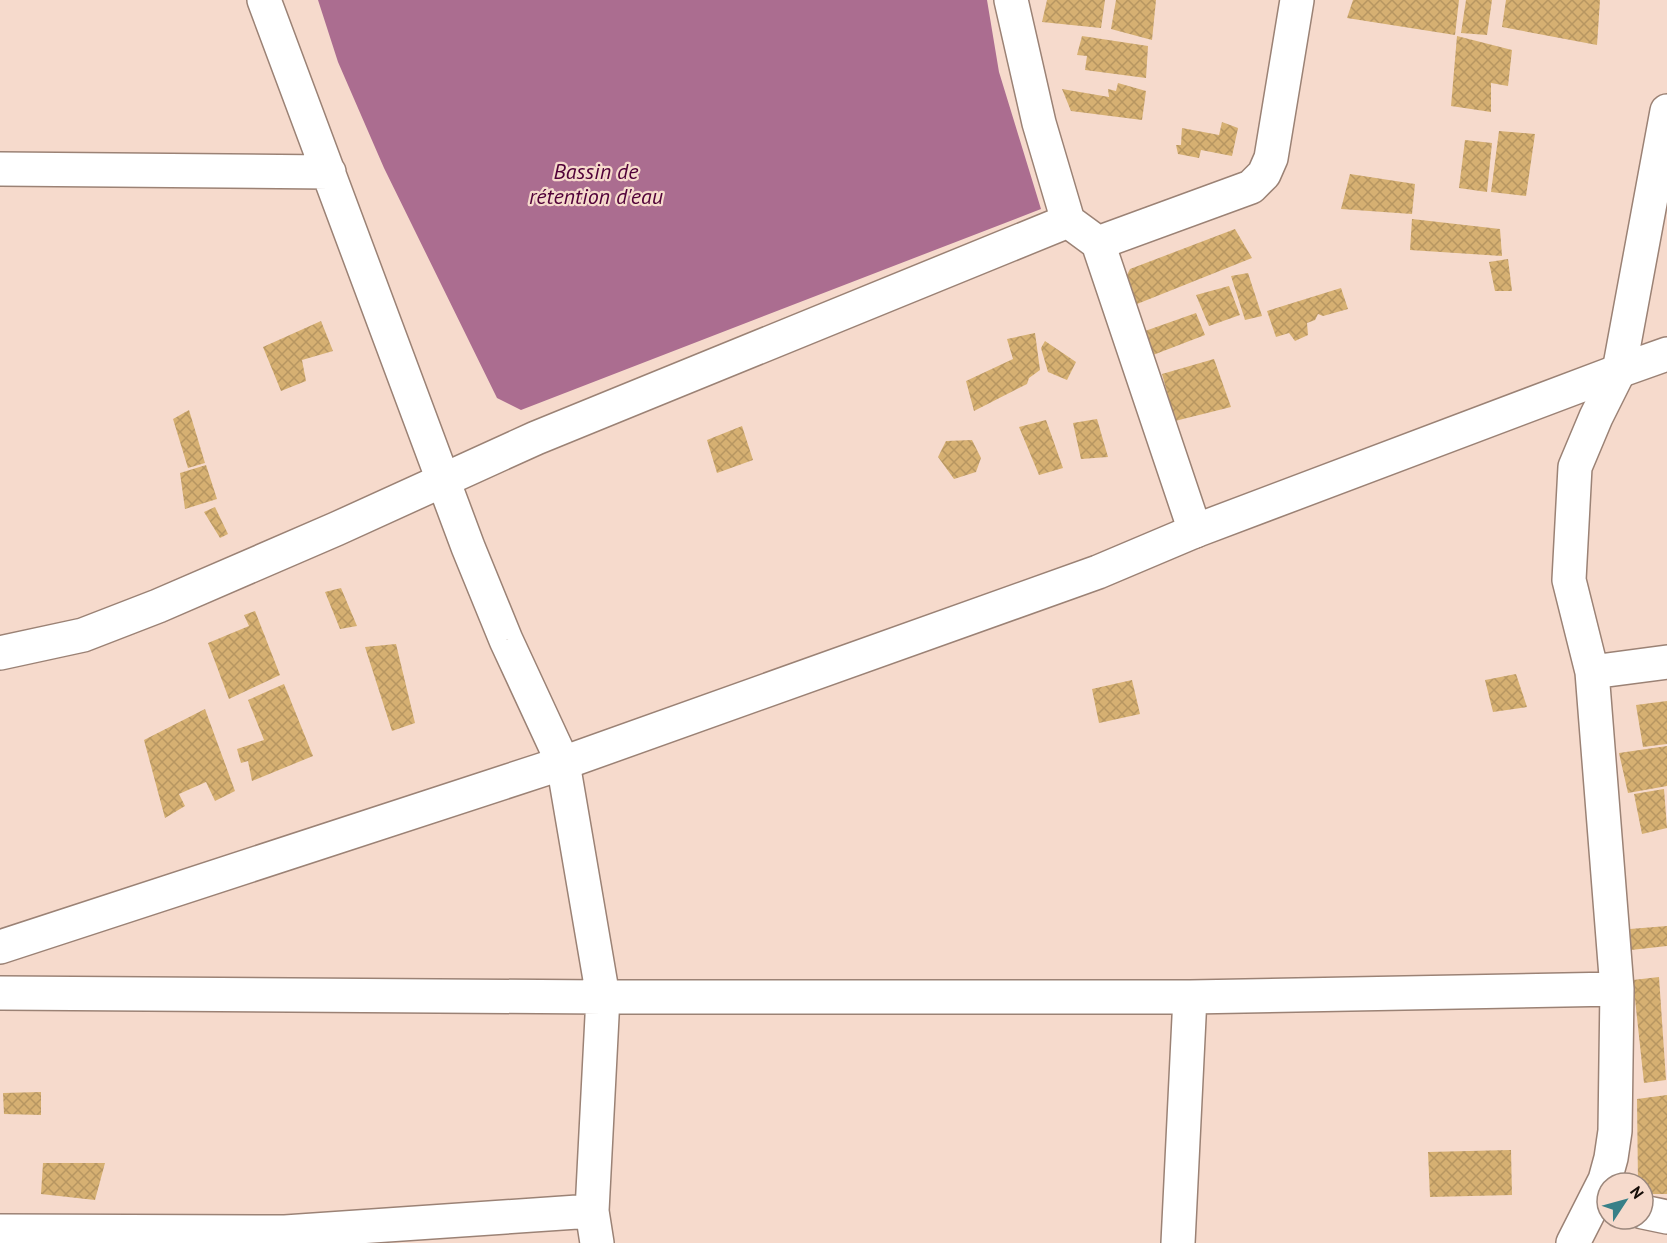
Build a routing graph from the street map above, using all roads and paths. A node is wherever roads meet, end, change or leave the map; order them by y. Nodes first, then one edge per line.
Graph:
1 (264, 0) edge
2 (1011, 0) edge
3 (1297, 0) edge
4 (1667, 111) edge
5 (0, 169) edge
6 (329, 172) junction
7 (1068, 221) junction
8 (1098, 243) junction
9 (1667, 354) edge
10 (1619, 370) junction
11 (442, 480) junction
12 (1195, 531) junction
13 (0, 653) edge
14 (1667, 662) edge
15 (1592, 672) junction
16 (563, 763) junction
17 (0, 947) edge
18 (1617, 989) junction
19 (0, 993) edge
20 (603, 997) junction
21 (1190, 997) junction
22 (1607, 1171) edge
23 (592, 1211) junction
24 (1595, 1212) edge
25 (0, 1231) edge
26 (282, 1237) edge
27 (597, 1243) edge
28 (1178, 1243) edge
29 (1573, 1243) edge

1 - 6 street
2 - 7 street
3 - 8 street
4 - 10 street
5 - 6 street
6 - 11 street
7 - 8 street
7 - 11 street
8 - 12 street
9 - 10 street
10 - 12 street
10 - 15 street
11 - 13 street
11 - 16 street
12 - 16 street
14 - 15 street
15 - 18 street
16 - 17 street
16 - 20 street
18 - 21 street
18 - 22 street
19 - 20 street
20 - 21 street
20 - 23 street
21 - 28 street
23 - 26 street
23 - 27 street
24 - 29 street
25 - 26 street

